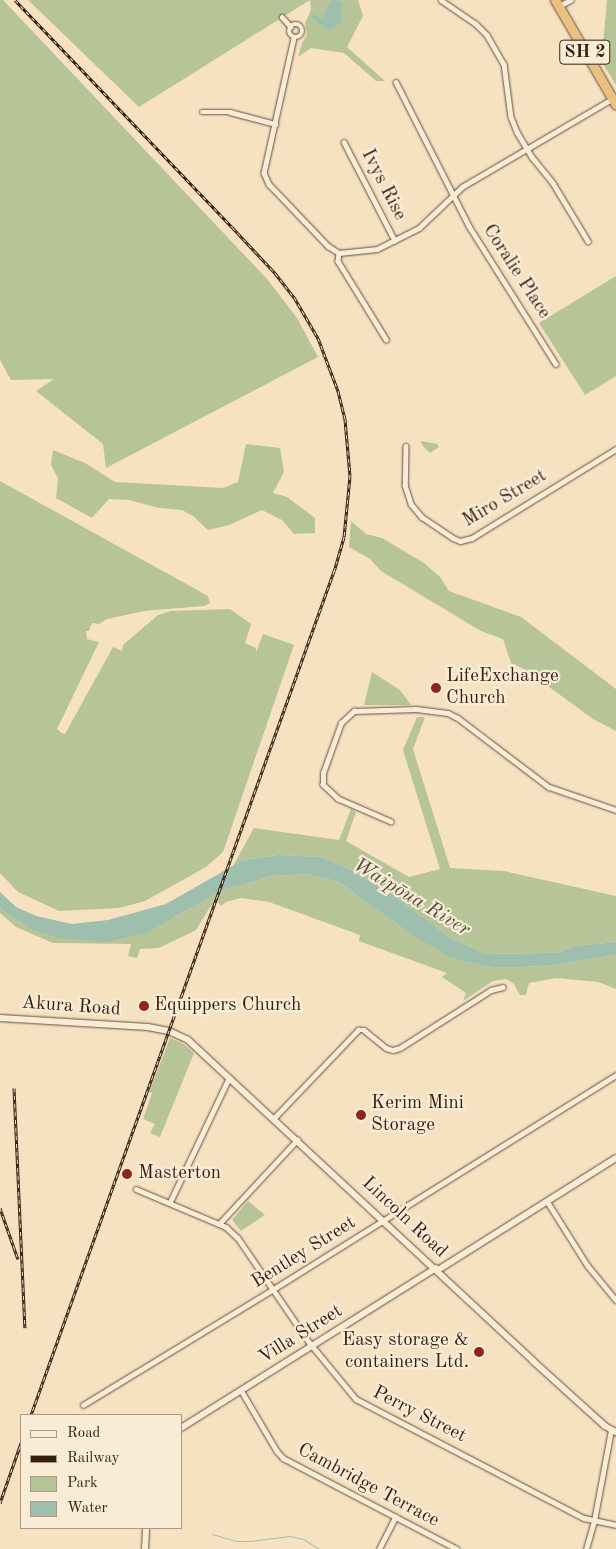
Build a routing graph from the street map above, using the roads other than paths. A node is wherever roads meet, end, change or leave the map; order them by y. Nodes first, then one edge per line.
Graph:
1 (571, 0) edge
2 (442, 1) edge
3 (557, 3) edge
4 (282, 18) dead end
5 (291, 27) junction
6 (294, 38) junction
7 (396, 82) dead end
8 (614, 102) edge
9 (202, 112) dead end
10 (274, 124) junction
11 (344, 142) dead end
12 (526, 149) junction
13 (454, 194) junction
14 (394, 241) junction
15 (588, 241) dead end
16 (339, 253) junction
17 (386, 339) dead end
18 (556, 364) dead end
19 (406, 446) dead end
20 (616, 449) edge
21 (616, 810) edge
22 (391, 822) dead end
23 (503, 987) dead end
24 (0, 1018) edge
25 (169, 1031) joint
26 (230, 1076) junction
27 (616, 1076) edge
28 (274, 1118) junction
29 (297, 1140) junction
30 (616, 1158) edge
31 (136, 1190) dead end
32 (547, 1201) junction
33 (170, 1202) junction
34 (384, 1220) junction
35 (219, 1224) junction
36 (437, 1269) junction
37 (272, 1290) junction
38 (616, 1300) edge
39 (312, 1346) junction
40 (241, 1390) junction
41 (83, 1405) dead end
42 (182, 1427) edge
43 (613, 1431) edge
44 (395, 1517) junction
45 (594, 1521) junction
46 (616, 1525) edge
47 (146, 1529) edge
48 (145, 1549) edge
49 (378, 1549) edge
50 (457, 1549) edge
51 (586, 1549) edge

1 - 3 street
2 - 12 street
3 - 8 highway, SH 2
4 - 5 street
5 - 6 street
5 - 6 street
6 - 10 street
7 - 13 street, Coralie Place
8 - 12 street
9 - 10 street
10 - 16 street
11 - 14 street, Ivys Rise
12 - 13 street
12 - 15 street
13 - 14 street
13 - 18 street, Coralie Place
14 - 16 street
16 - 17 street
19 - 20 street, Miro Street
21 - 22 street
23 - 28 street
24 - 25 street, Akura Road
25 - 26 street, Lincoln Road
26 - 28 street, Lincoln Road
26 - 33 street
27 - 34 street, Bentley Street
28 - 29 street, Lincoln Road
29 - 34 street, Lincoln Road
29 - 35 street
30 - 32 street, Villa Street
31 - 33 street, Perry Street
32 - 36 street, Villa Street
32 - 38 street
33 - 35 street, Perry Street
34 - 36 street, Lincoln Road
34 - 37 street, Bentley Street
35 - 37 street, Perry Street
36 - 39 street, Villa Street
36 - 43 street, Lincoln Road
37 - 39 street, Perry Street
37 - 41 street, Bentley Street
39 - 40 street, Villa Street
39 - 45 street, Perry Street
40 - 42 street, Villa Street
40 - 44 street, Cambridge Terrace
43 - 45 street
44 - 49 street
44 - 50 street, Cambridge Terrace
45 - 46 street, Perry Street
45 - 51 street
47 - 48 street

